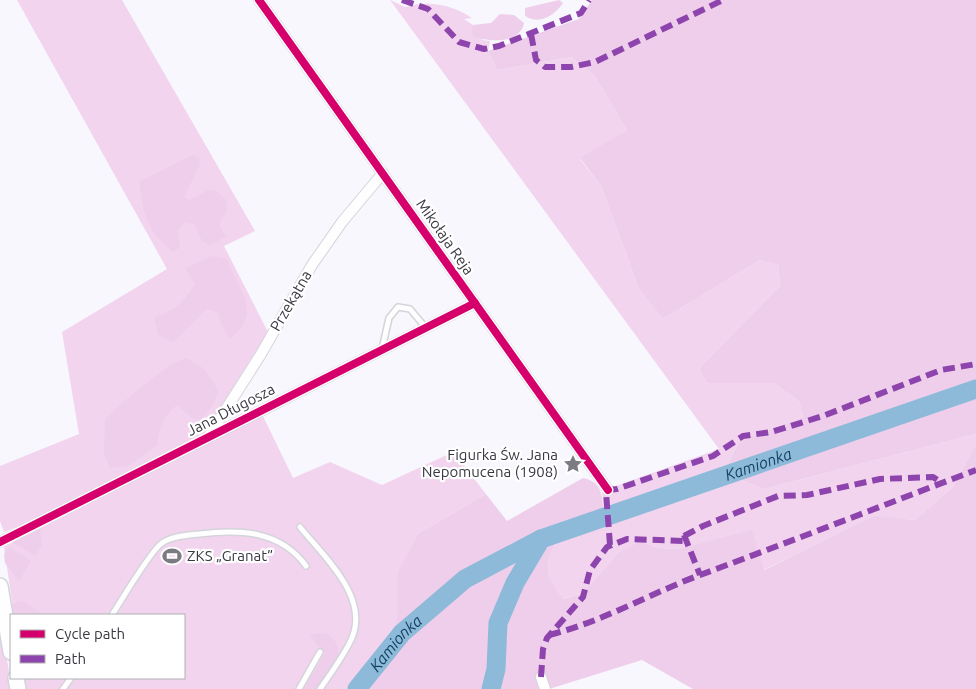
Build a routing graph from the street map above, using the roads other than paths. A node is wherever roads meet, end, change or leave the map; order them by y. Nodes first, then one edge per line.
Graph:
1 (260, 0) edge
2 (383, 173) junction
3 (475, 303) junction
4 (426, 328) junction
5 (382, 350) junction
6 (208, 436) junction
7 (608, 490) dead end
8 (300, 527) dead end
9 (0, 542) edge
10 (306, 566) dead end
11 (0, 586) edge
12 (113, 614) edge
13 (10, 646) edge
14 (320, 652) dead end
15 (541, 677) dead end
16 (299, 689) edge
17 (320, 689) edge
18 (545, 689) edge

1 - 2 street, Mikołaja Reja
2 - 3 street, Mikołaja Reja
2 - 6 street, Przekątna
3 - 4 street, Jana Długosza
3 - 7 street, Mikołaja Reja
4 - 5 street, Jana Długosza
4 - 5 lane
5 - 6 street, Jana Długosza
6 - 9 street, Jana Długosza
8 - 17 lane
10 - 12 lane
11 - 13 street
14 - 16 lane
15 - 18 street

